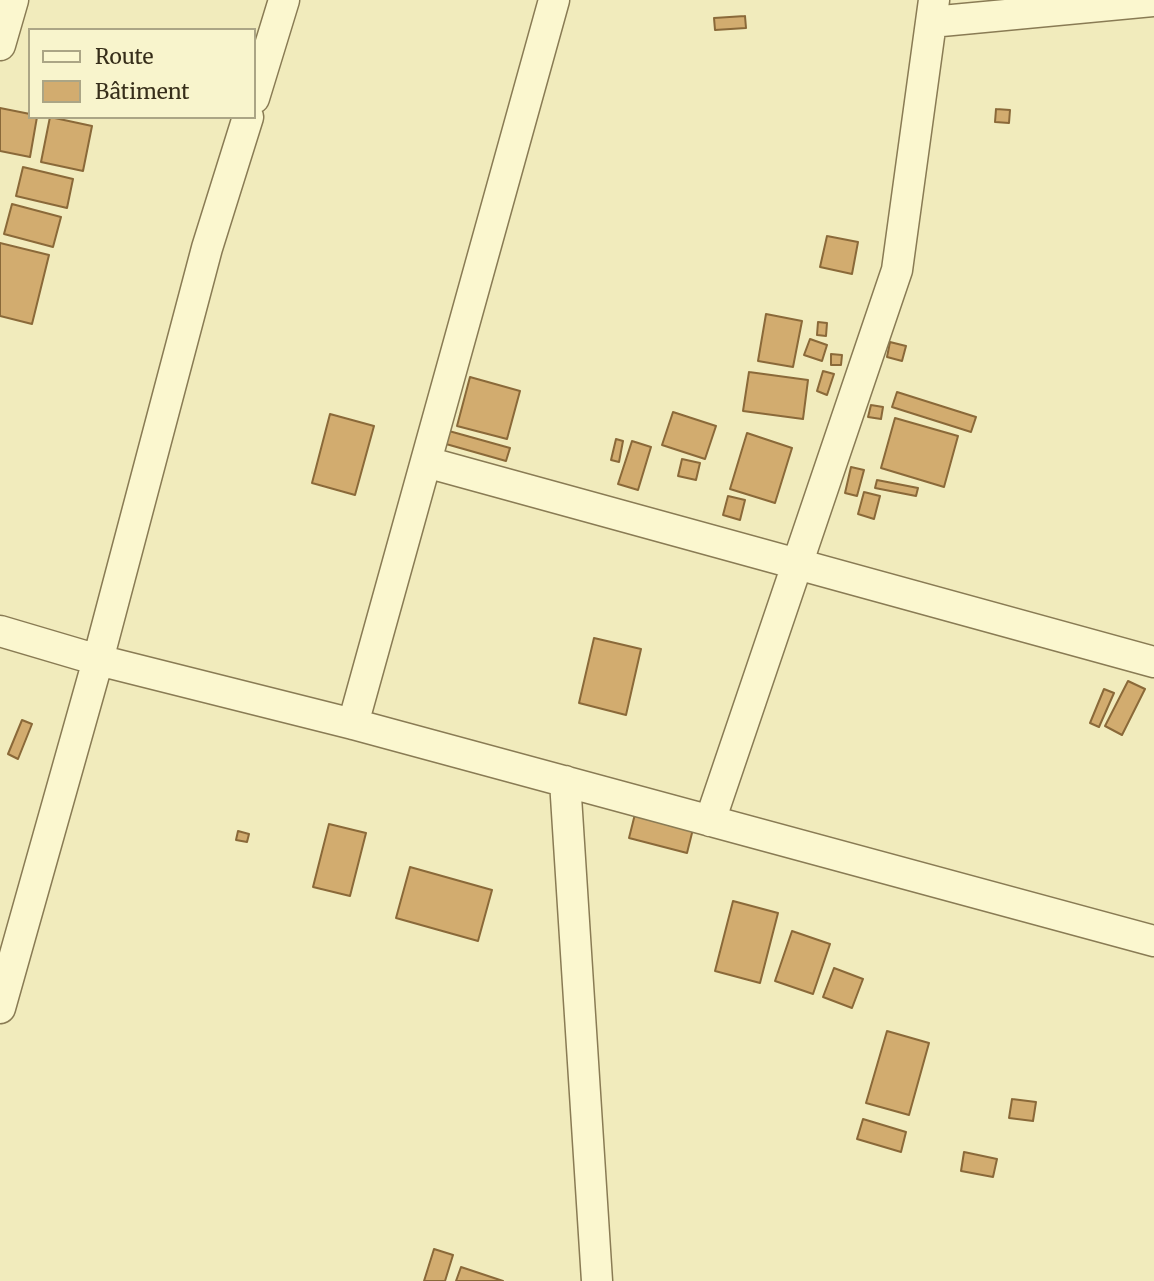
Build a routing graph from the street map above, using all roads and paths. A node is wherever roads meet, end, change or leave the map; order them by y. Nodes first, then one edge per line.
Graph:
1 (13, 0) edge
2 (284, 0) edge
3 (554, 0) edge
4 (1154, 1) edge
5 (933, 11) edge
6 (0, 45) edge
7 (256, 91) edge
8 (247, 119) edge
9 (426, 462) junction
10 (797, 564) junction
11 (0, 631) edge
12 (99, 660) junction
13 (1154, 662) edge
14 (353, 724) junction
15 (565, 782) junction
16 (710, 821) junction
17 (1154, 941) edge
18 (0, 1008) edge
19 (597, 1281) edge

1 - 6 street
2 - 7 street
3 - 9 street
4 - 5 street
5 - 10 street
8 - 12 street
9 - 10 street
9 - 14 street
10 - 13 street
10 - 16 street
11 - 12 street
12 - 14 street
12 - 18 street
14 - 15 street
15 - 16 street
15 - 19 street
16 - 17 street

